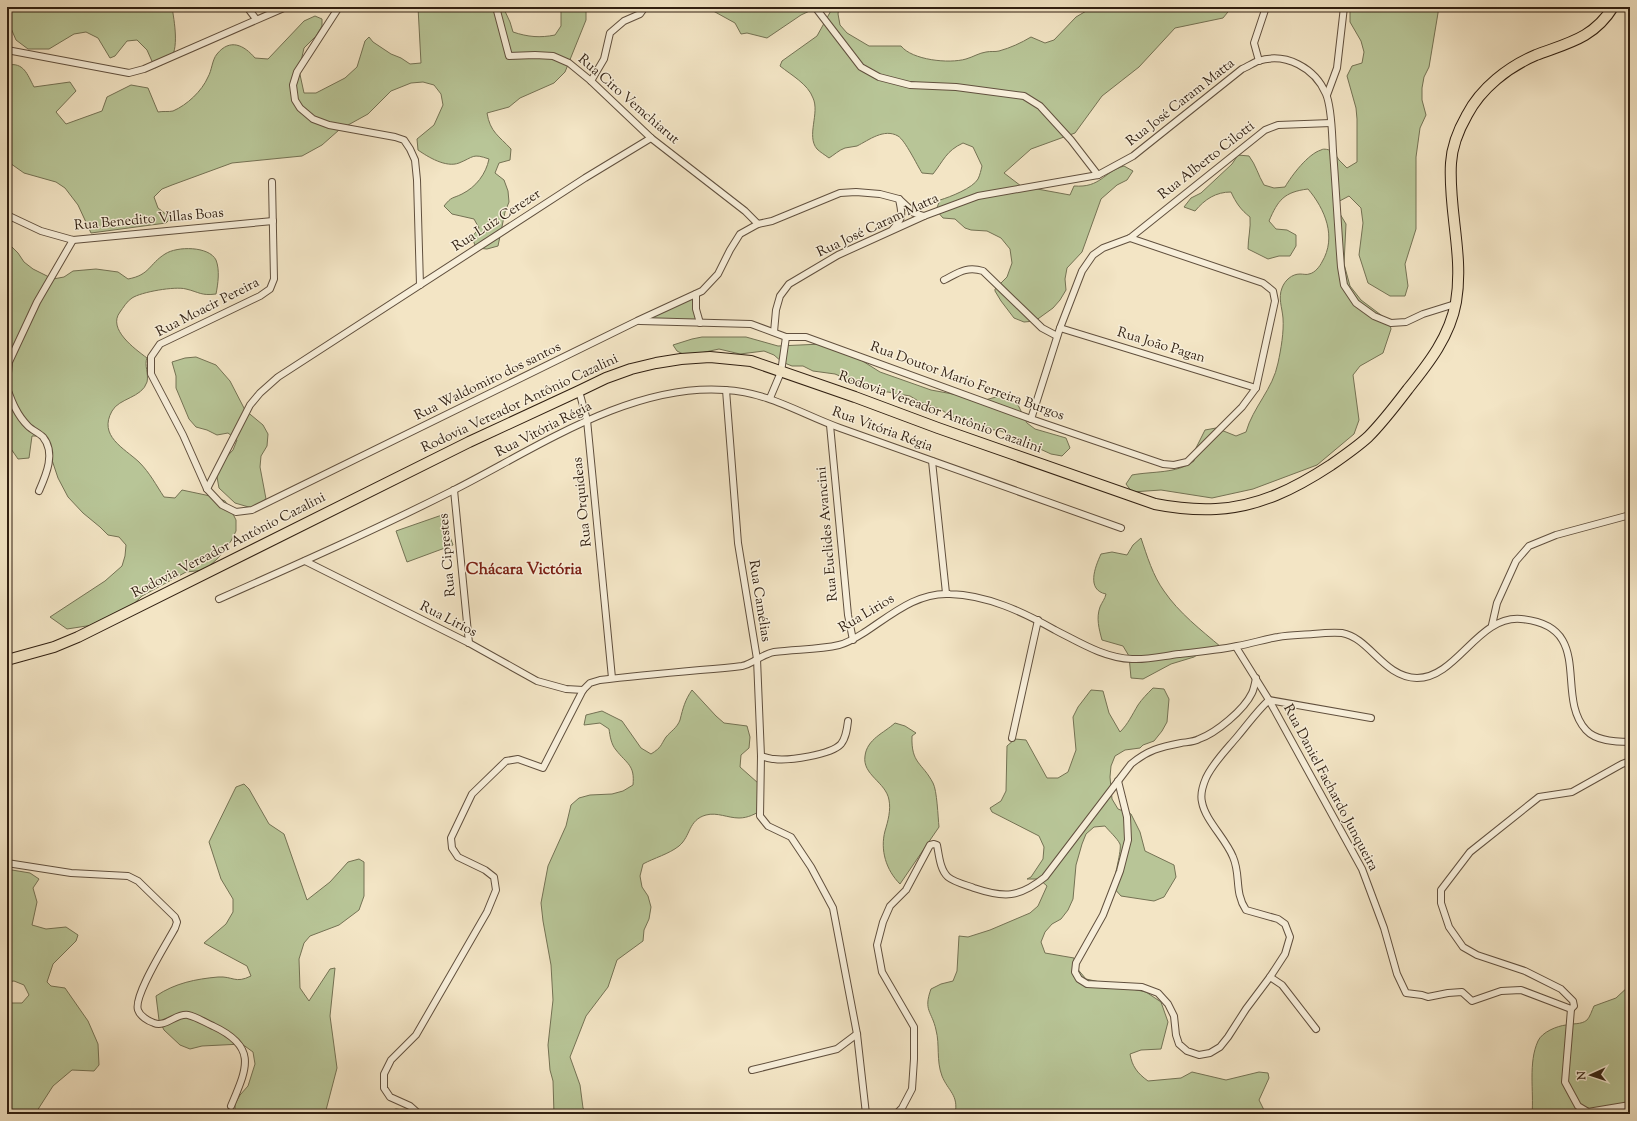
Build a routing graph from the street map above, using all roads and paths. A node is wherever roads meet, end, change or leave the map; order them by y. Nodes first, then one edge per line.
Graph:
1 (247, 7) edge
2 (286, 7) edge
3 (496, 7) edge
4 (645, 7) edge
5 (814, 7) edge
6 (1266, 7) edge
7 (1344, 7) edge
8 (1613, 7) edge
9 (336, 8) edge
10 (256, 19) junction
11 (7, 50) edge
12 (1258, 61) junction
13 (591, 81) junction
14 (1327, 95) junction
15 (1331, 123) junction
16 (651, 138) junction
17 (1098, 175) junction
18 (272, 182) dead end
19 (899, 199) junction
20 (7, 214) edge
21 (924, 216) junction
22 (274, 221) junction
23 (758, 224) junction
24 (891, 231) junction
25 (1130, 238) junction
26 (73, 240) junction
27 (944, 280) dead end
28 (420, 285) junction
29 (696, 294) junction
30 (1456, 304) junction
31 (638, 321) junction
32 (700, 323) junction
33 (1060, 328) junction
34 (774, 332) junction
35 (1057, 336) junction
36 (786, 337) junction
37 (781, 372) junction
38 (7, 385) edge
39 (7, 388) edge
40 (1256, 388) junction
41 (726, 390) junction
42 (578, 391) junction
43 (770, 398) junction
44 (1031, 419) junction
45 (587, 420) junction
46 (830, 425) junction
47 (932, 461) junction
48 (207, 489) junction
49 (454, 490) junction
50 (40, 491) dead end
51 (1630, 515) edge
52 (1121, 528) dead end
53 (305, 561) junction
54 (946, 593) junction
55 (219, 598) dead end
56 (1038, 620) junction
57 (1492, 625) junction
58 (853, 640) junction
59 (469, 643) junction
60 (1236, 647) junction
61 (7, 660) edge
62 (757, 660) junction
63 (612, 678) junction
64 (1256, 678) junction
65 (583, 690) junction
66 (1269, 700) junction
67 (1371, 718) dead end
68 (848, 720) dead end
69 (1012, 738) dead end
70 (1630, 742) edge
71 (761, 756) junction
72 (1630, 761) edge
73 (1118, 781) junction
74 (7, 863) edge
75 (1270, 977) junction
76 (1571, 1009) junction
77 (1316, 1030) dead end
78 (857, 1034) junction
79 (752, 1070) dead end
80 (1630, 1105) edge
81 (231, 1106) dead end
82 (1589, 1113) edge
83 (419, 1114) edge
84 (866, 1114) edge
85 (896, 1114) edge

1 - 10 street
2 - 10 street
3 - 13 street, Rua Ciro Vemchiarut
4 - 13 street
5 - 17 street
6 - 12 street
7 - 14 street
8 - 30 main road, Rodovia Vereador Antônio Cazalini
9 - 28 street
10 - 11 street
12 - 14 street, Rua José Caram Matta
12 - 17 street, Rua José Caram Matta
13 - 16 street, Rua Ciro Vemchiarut
14 - 15 street, Rua José Caram Matta
15 - 25 street, Rua Alberto Cilotti
15 - 30 street, Rua José Caram Matta
16 - 23 street, Rua Ciro Vemchiarut
16 - 28 street, Rua Luiz Cerezer
17 - 21 street, Rua José Caram Matta
18 - 22 street, Rua Moacir Pereira
19 - 21 street
19 - 23 street, Rua Waldomiro dos santos
19 - 24 street
20 - 26 street, Rua Benedito Villas Boas
21 - 24 street, Rua José Caram Matta
22 - 26 street, Rua Benedito Villas Boas
22 - 48 street, Rua Moacir Pereira
23 - 29 street, Rua Waldomiro dos santos
24 - 34 street, Rua José Caram Matta
25 - 33 street, Rua Alberto Cilotti
25 - 40 street
26 - 38 street
27 - 35 street
28 - 48 street, Rua Luiz Cerezer
29 - 31 street, Rua Waldomiro dos santos
29 - 32 street
30 - 37 main road, Rodovia Vereador Antônio Cazalini
31 - 32 street, Rua Doutor Mario Ferreira Burgos
31 - 48 street, Rua Waldomiro dos santos
32 - 34 street, Rua Doutor Mario Ferreira Burgos
33 - 35 street, Rua Alberto Cilotti
33 - 40 street, Rua João Pagan
34 - 36 street, Rua Doutor Mario Ferreira Burgos
35 - 44 street, Rua Alberto Cilotti
36 - 37 street
36 - 44 street, Rua Doutor Mario Ferreira Burgos
37 - 42 main road, Rodovia Vereador Antônio Cazalini
37 - 43 street
39 - 50 street
40 - 44 street, Rua Doutor Mario Ferreira Burgos
41 - 43 street, Rua Vitória Régia
41 - 45 street, Rua Vitória Régia
41 - 62 street, Rua Camélias
42 - 45 street, Rua Orquideas
42 - 61 main road, Rodovia Vereador Antônio Cazalini
43 - 46 street, Rua Vitória Régia
45 - 49 street, Rua Vitória Régia
45 - 63 street, Rua Orquideas
46 - 47 street, Rua Vitória Régia
46 - 58 street, Rua Euclides Avancini
47 - 52 street, Rua Vitória Régia
47 - 54 street
49 - 53 street, Rua Vitória Régia
49 - 59 street, Rua Ciprestes
51 - 57 street
53 - 55 street, Rua Vitória Régia
53 - 59 street, Rua Lirios
54 - 56 street, Rua Lirios
54 - 58 street, Rua Lirios
56 - 60 street, Rua Lirios
56 - 69 street
57 - 60 street, Rua Lirios
57 - 70 street
58 - 62 street, Rua Lirios
59 - 65 street, Rua Lirios
60 - 64 street, Rua Daniel Fachardo Junqueira
62 - 63 street, Rua Lirios
62 - 71 street, Rua Camélias
63 - 65 street, Rua Lirios
64 - 66 street, Rua Daniel Fachardo Junqueira
64 - 73 street
65 - 83 street
66 - 67 street
66 - 75 street
66 - 76 street, Rua Daniel Fachardo Junqueira
68 - 71 street
71 - 78 street, Rua Camélias
72 - 76 street
73 - 75 street
73 - 85 street
74 - 81 street
75 - 77 street
76 - 82 street
78 - 79 street
78 - 84 street
80 - 82 street

